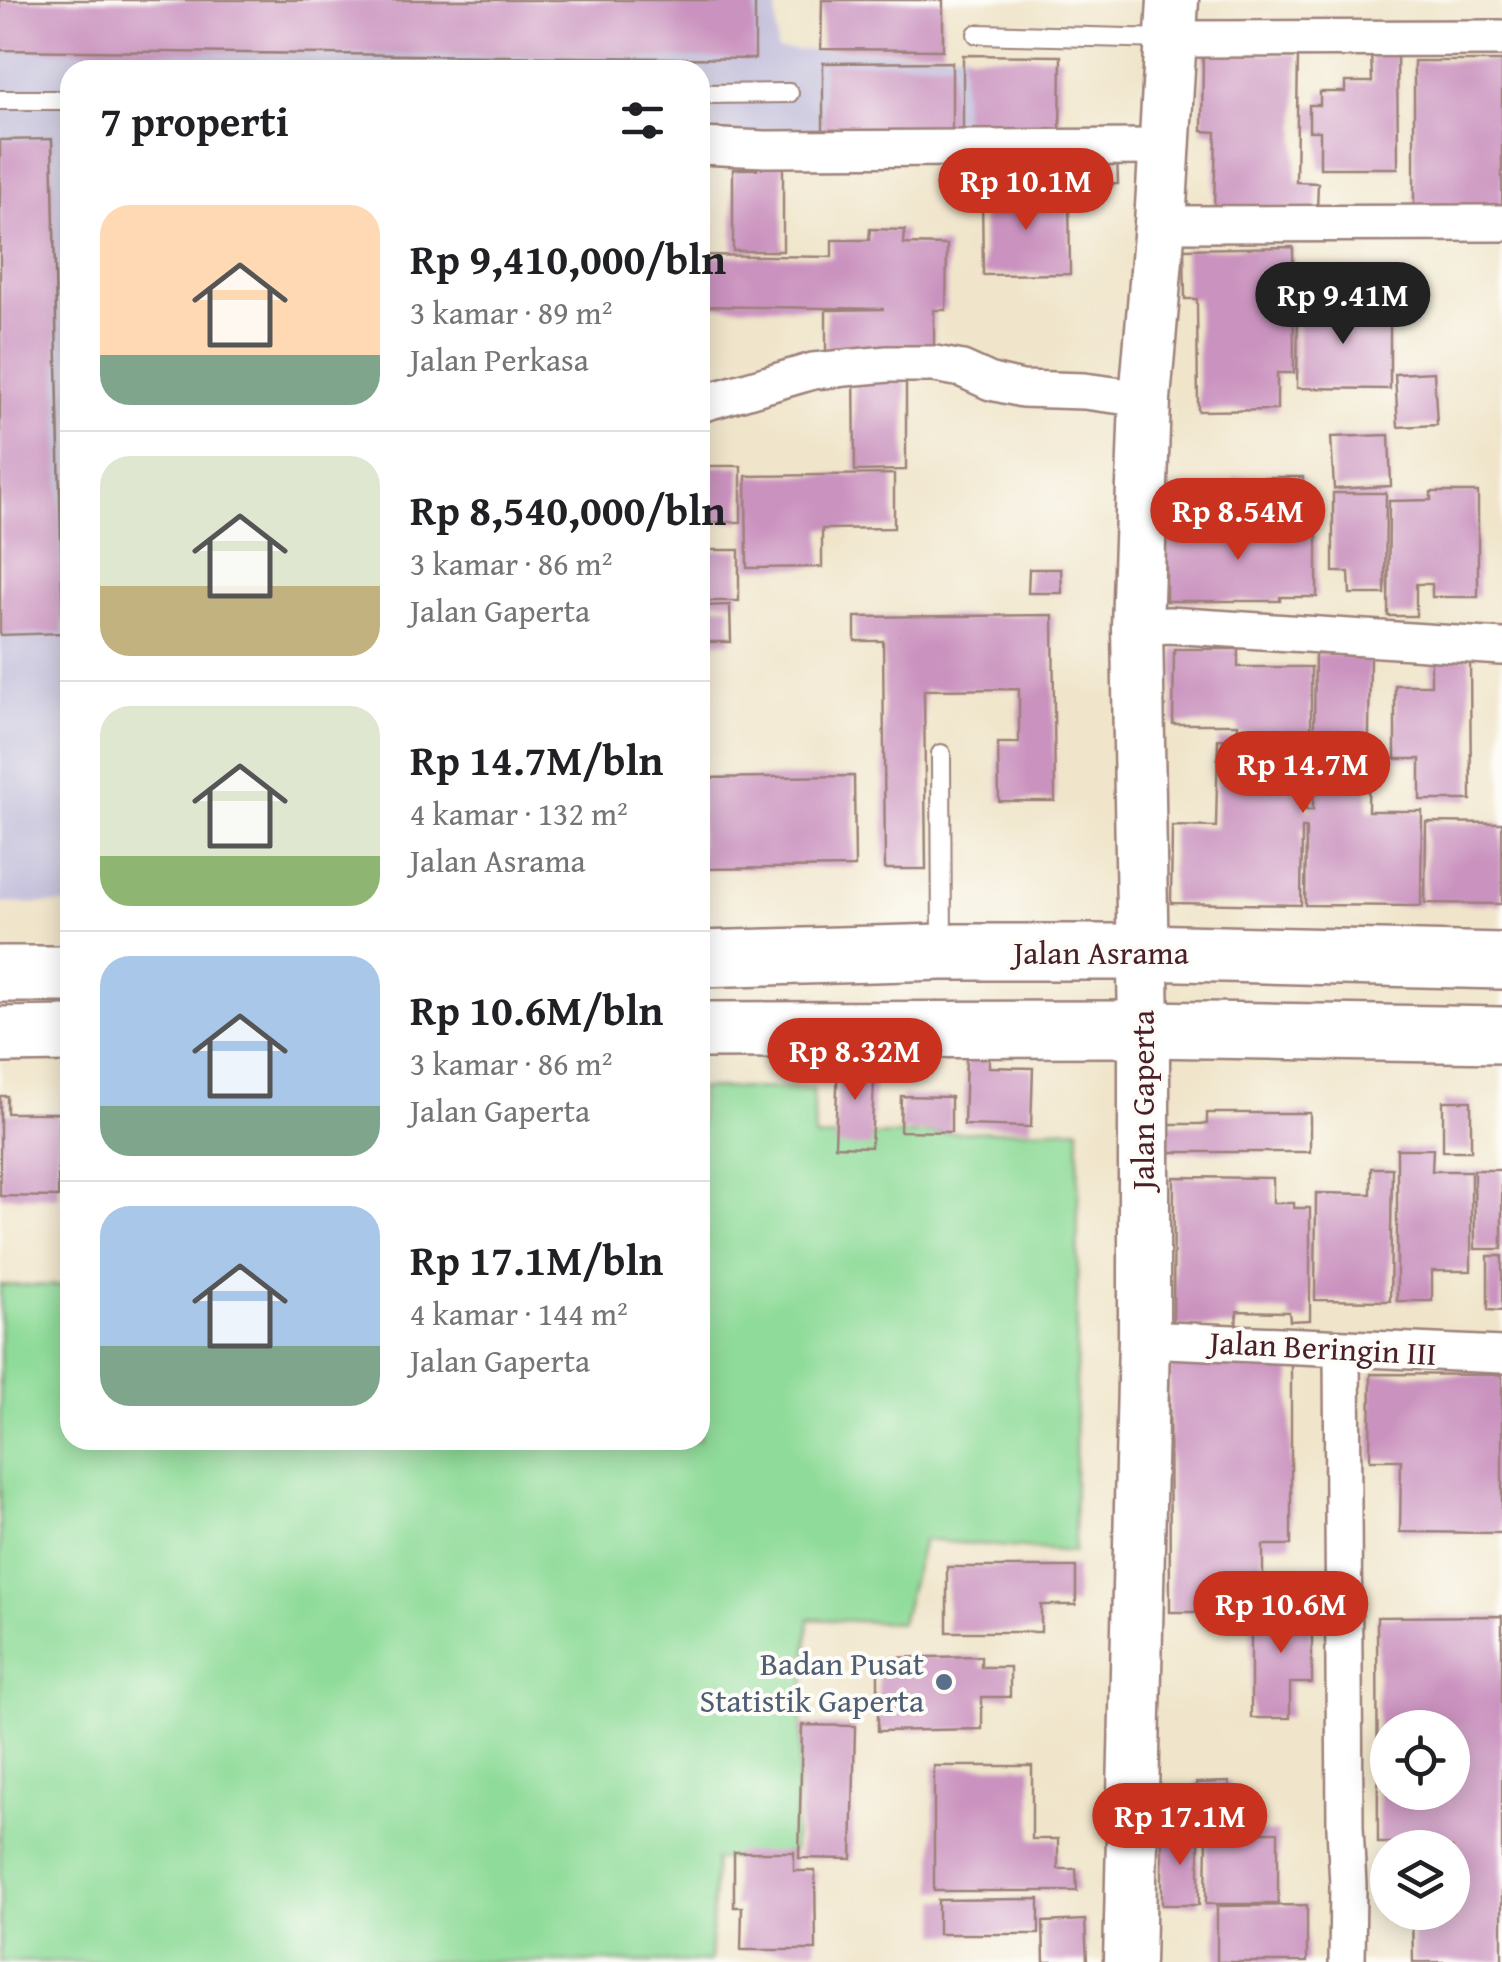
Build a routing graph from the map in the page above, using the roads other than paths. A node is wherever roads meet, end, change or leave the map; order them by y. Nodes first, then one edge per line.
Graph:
1 (1172, 20) edge
2 (977, 34) dead end
3 (1502, 38) edge
4 (789, 93) dead end
5 (710, 94) edge
6 (0, 100) edge
7 (60, 100) edge
8 (710, 146) edge
9 (1164, 147) junction
10 (1160, 224) junction
11 (1502, 224) edge
12 (710, 401) edge
13 (1145, 412) junction
14 (1137, 627) junction
15 (1502, 647) edge
16 (941, 754) dead end
17 (942, 952) junction
18 (1141, 952) junction
19 (710, 959) edge
20 (1502, 961) edge
21 (0, 974) edge
22 (60, 974) edge
23 (710, 1030) edge
24 (1144, 1030) junction
25 (0, 1034) edge
26 (60, 1034) edge
27 (1502, 1035) edge
28 (1144, 1340) junction
29 (1342, 1349) junction
30 (1502, 1355) edge
31 (1129, 1962) edge
32 (1346, 1962) edge

1 - 2 lane
1 - 3 street
1 - 9 street, Jalan Gaperta
4 - 5 lane
6 - 7 lane
8 - 9 street
9 - 10 street, Jalan Gaperta
10 - 11 street
10 - 13 street, Jalan Gaperta
12 - 13 street
13 - 14 street, Jalan Gaperta
14 - 15 street
14 - 18 street, Jalan Gaperta
16 - 17 lane
17 - 18 highway, Jalan Asrama
17 - 19 highway, Jalan Asrama
18 - 20 highway, Jalan Asrama
18 - 24 street, Jalan Gaperta
21 - 22 highway
23 - 24 highway
24 - 27 highway
24 - 28 street, Jalan Gaperta
25 - 26 highway
28 - 29 street, Jalan Beringin III
28 - 31 street, Jalan Gaperta
29 - 30 street, Jalan Beringin III
29 - 32 street

